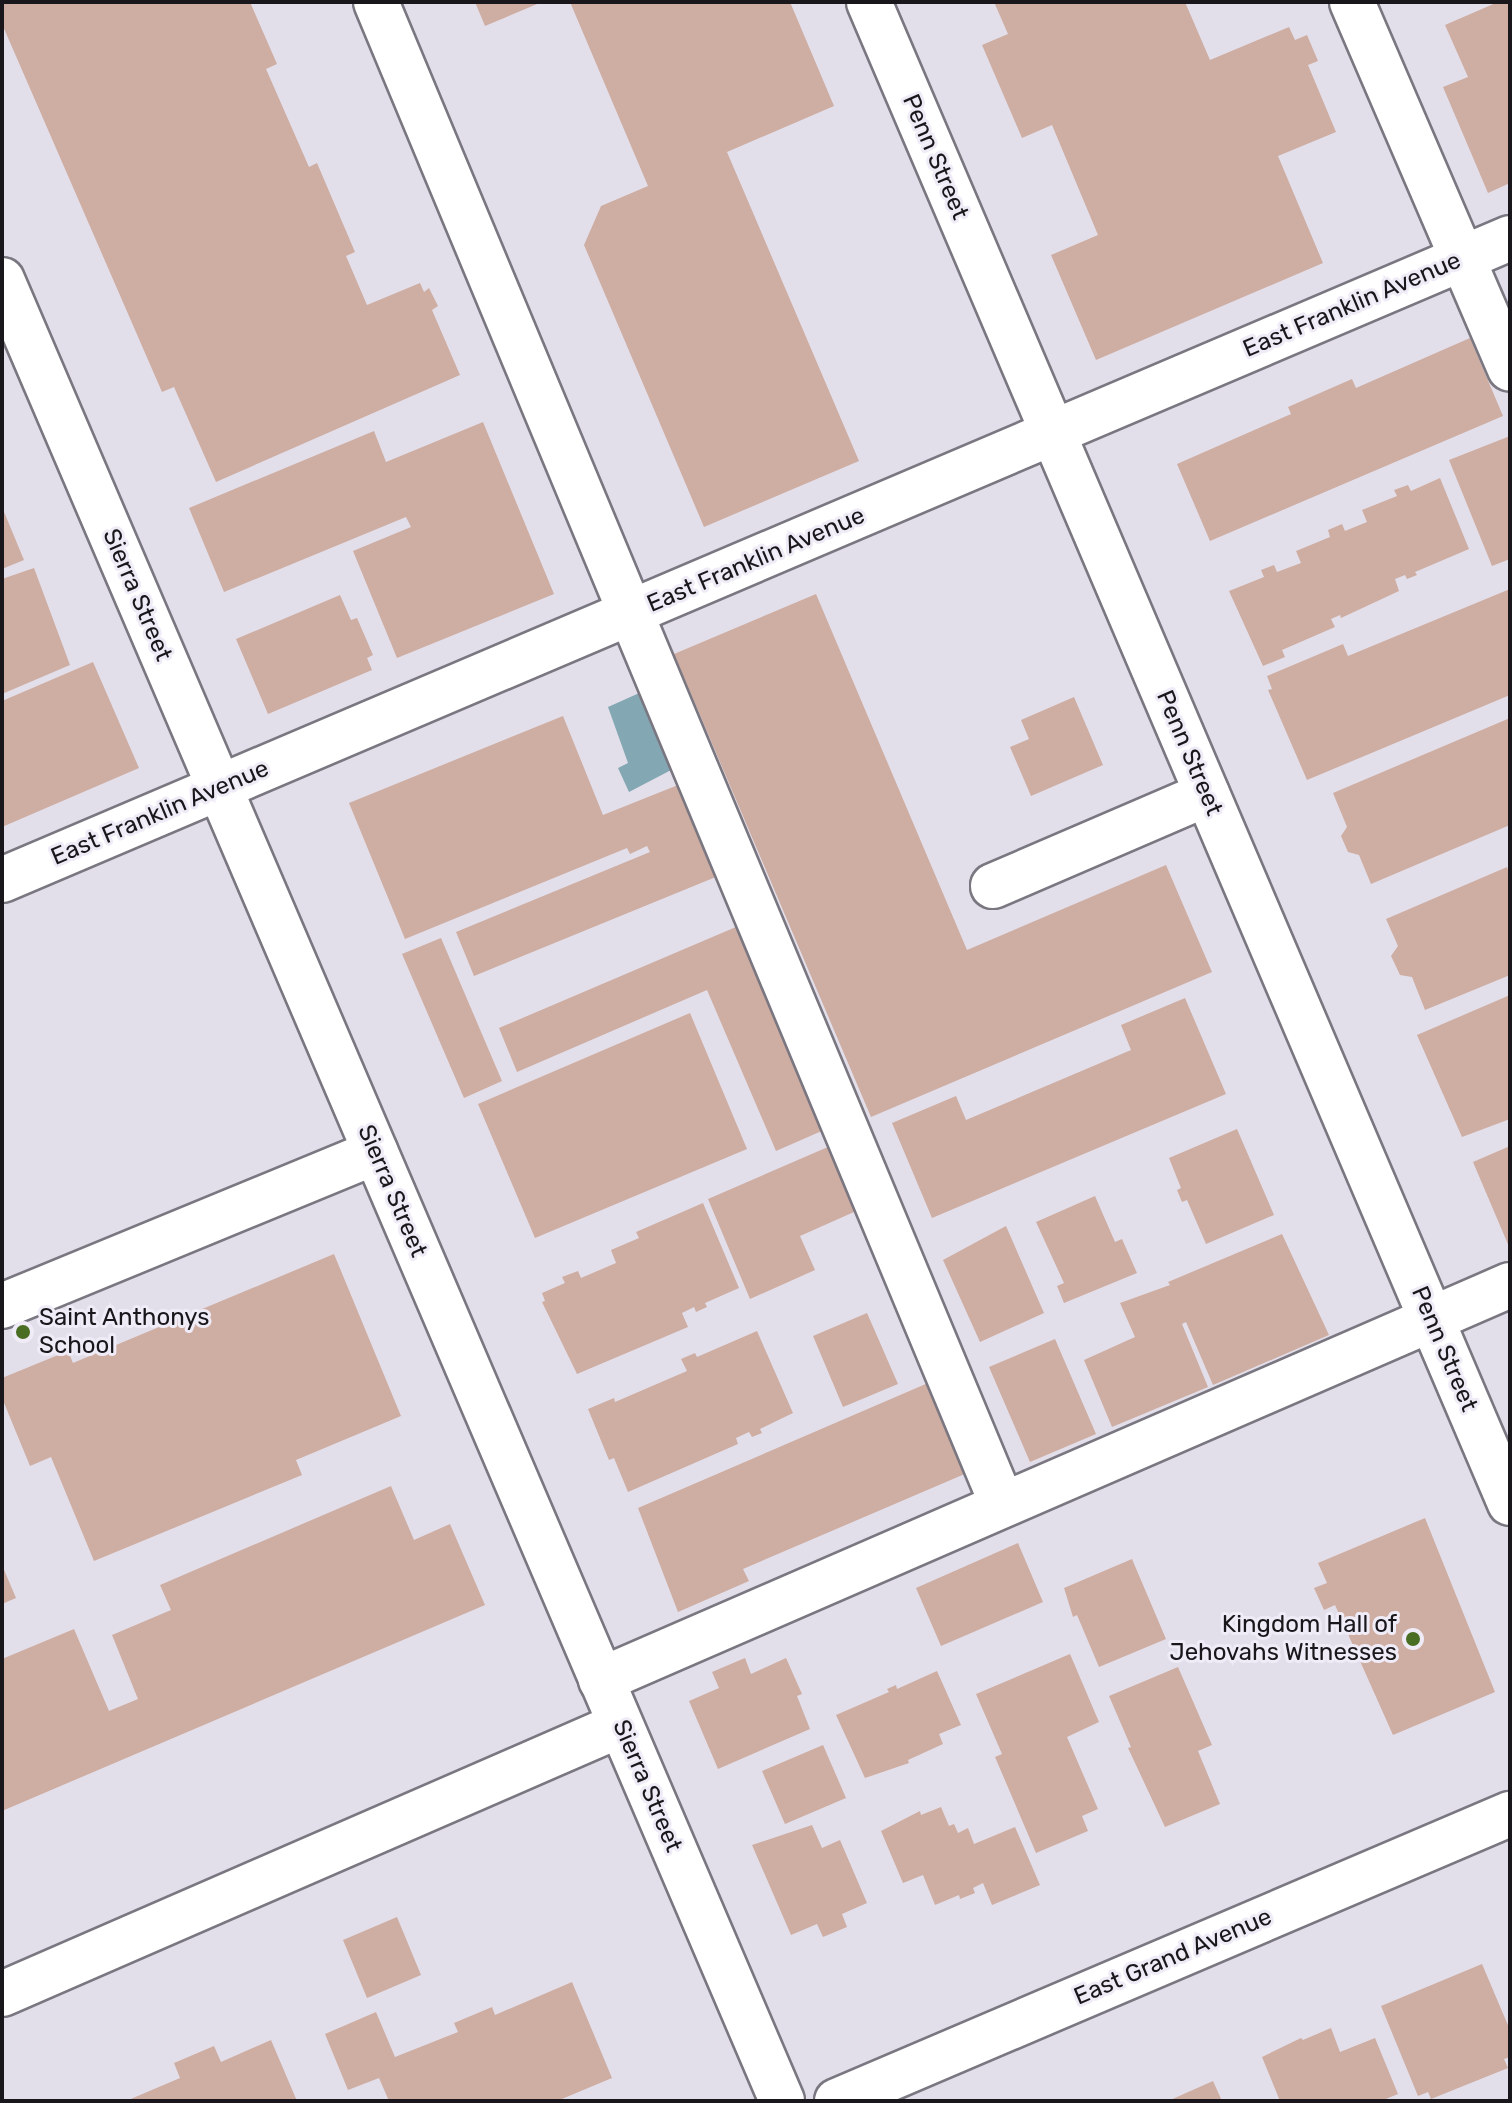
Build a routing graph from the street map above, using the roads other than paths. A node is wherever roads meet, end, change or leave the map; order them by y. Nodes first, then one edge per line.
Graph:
1 (376, 2) edge
2 (869, 2) edge
3 (1352, 2) edge
4 (1510, 238) edge
5 (1463, 258) junction
6 (2, 280) edge
7 (1510, 368) edge
8 (1053, 433) junction
9 (631, 613) junction
10 (219, 788) junction
11 (1207, 794) junction
12 (2, 880) edge
13 (993, 886) dead end
14 (375, 1152) junction
15 (1510, 1285) edge
16 (2, 1306) edge
17 (1431, 1319) junction
18 (1510, 1503) edge
19 (1002, 1504) junction
20 (601, 1680) junction
21 (620, 1725) junction
22 (1510, 1814) edge
23 (2, 1994) edge
24 (782, 2101) edge
25 (837, 2101) edge

1 - 9 street
2 - 8 street, Penn Street
3 - 5 street
4 - 5 street, East Franklin Avenue
5 - 7 street
5 - 8 street, East Franklin Avenue
6 - 10 street, Sierra Street
8 - 9 street, East Franklin Avenue
8 - 11 street, Penn Street
9 - 10 street, East Franklin Avenue
9 - 19 street
10 - 12 street, East Franklin Avenue
10 - 14 street, Sierra Street
11 - 13 street
11 - 17 street, Penn Street
14 - 16 street
14 - 20 street, Sierra Street
15 - 17 street
17 - 18 street, Penn Street
17 - 19 street
19 - 20 street
20 - 21 street, Sierra Street
21 - 23 street
21 - 24 street, Sierra Street
22 - 25 street, East Grand Avenue

